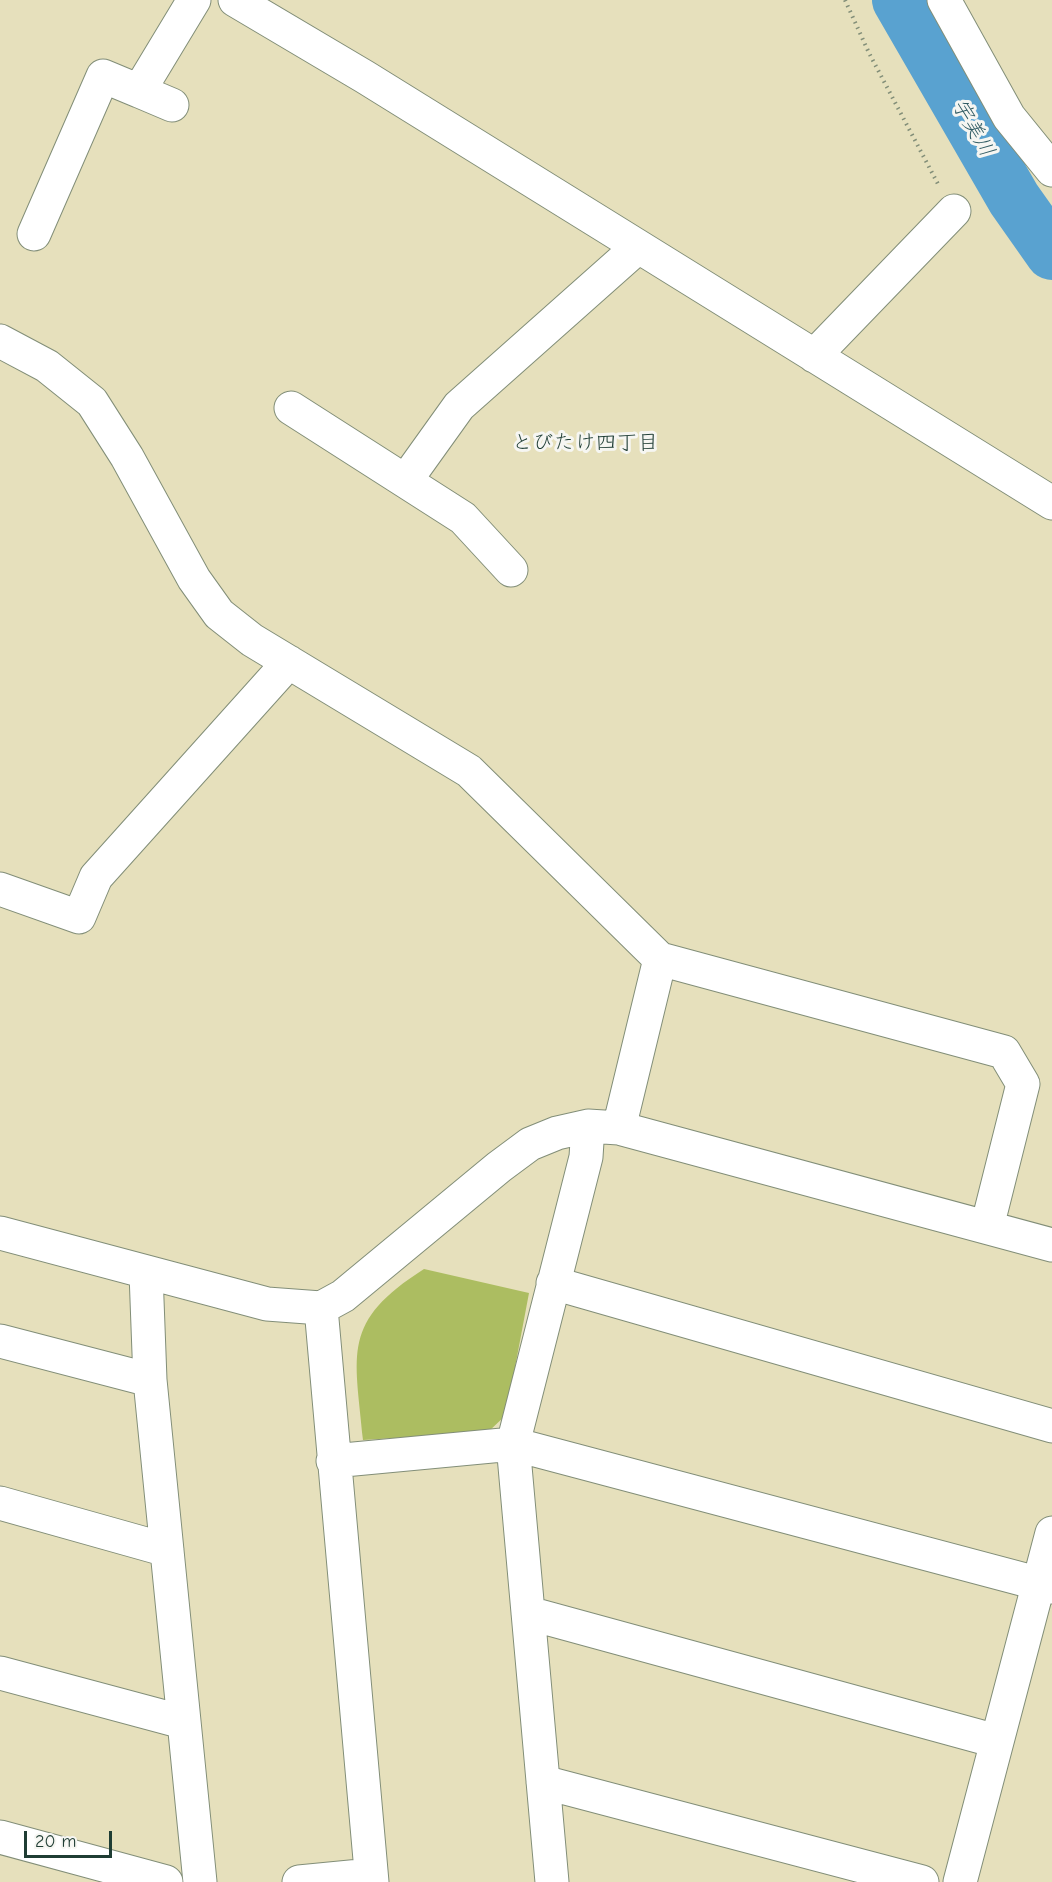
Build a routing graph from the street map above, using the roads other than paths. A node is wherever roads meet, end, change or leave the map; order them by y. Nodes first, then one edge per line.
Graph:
1 (194, 0) edge
2 (235, 0) edge
3 (944, 0) edge
4 (139, 91) junction
5 (172, 105) dead end
6 (1052, 170) edge
7 (954, 212) road end
8 (34, 234) dead end
9 (638, 246) junction
10 (0, 342) edge
11 (814, 356) junction
12 (291, 408) dead end
13 (406, 480) junction
14 (1052, 503) edge
15 (511, 570) dead end
16 (289, 662) junction
17 (0, 889) edge
18 (660, 959) junction
19 (603, 1127) junction
20 (987, 1227) junction
21 (0, 1233) edge
22 (1052, 1245) edge
23 (146, 1273) junction
24 (554, 1283) junction
25 (321, 1308) junction
26 (0, 1341) edge
27 (150, 1380) junction
28 (1052, 1426) edge
29 (513, 1444) junction
30 (333, 1461) junction
31 (0, 1503) edge
32 (1052, 1533) edge
33 (167, 1550) junction
34 (1045, 1585) edge
35 (528, 1613) junction
36 (0, 1673) edge
37 (183, 1722) junction
38 (996, 1741) junction
39 (543, 1782) junction
40 (0, 1837) edge
41 (371, 1879) edge
42 (166, 1882) edge
43 (200, 1882) edge
44 (299, 1882) edge
45 (552, 1882) edge
46 (922, 1882) edge
47 (960, 1882) edge

1 - 4 street
2 - 9 street
3 - 6 street
4 - 5 street
4 - 8 street
7 - 11 street
9 - 11 street
9 - 13 street
10 - 16 street
11 - 14 street
12 - 13 street
13 - 15 street
16 - 17 street
16 - 18 street
18 - 19 street
18 - 20 street
19 - 20 street
19 - 24 street
19 - 25 street
20 - 22 street
21 - 23 street
23 - 25 street
23 - 27 street
24 - 28 street
24 - 29 street
25 - 30 street
26 - 27 street
27 - 33 street
29 - 30 street
29 - 34 street
29 - 35 street
30 - 41 street
31 - 33 street
32 - 34 street
33 - 37 street
34 - 38 street
35 - 38 street
35 - 39 street
36 - 37 street
37 - 43 street
38 - 47 street
39 - 45 street
39 - 46 street
40 - 42 street
41 - 44 street

